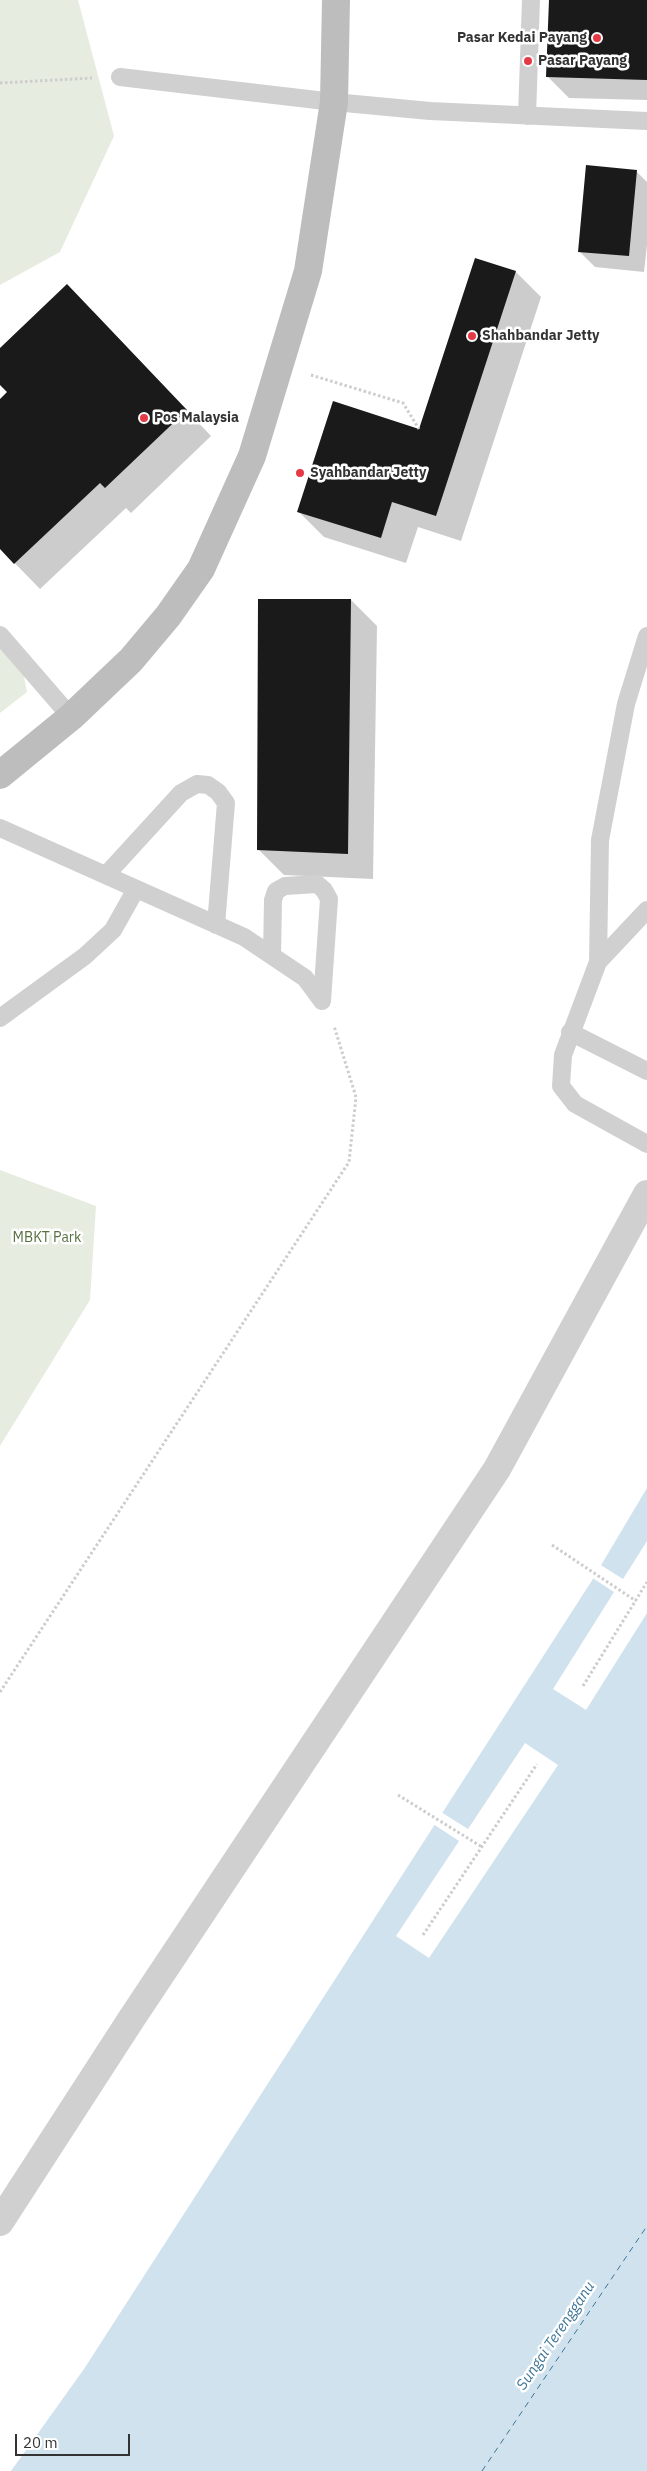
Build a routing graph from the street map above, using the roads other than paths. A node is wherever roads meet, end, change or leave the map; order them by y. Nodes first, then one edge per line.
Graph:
1 (336, 0) edge
2 (531, 0) edge
3 (120, 76) road end
4 (334, 102) junction
5 (527, 116) junction
6 (647, 121) edge
7 (0, 635) edge
8 (647, 636) edge
9 (71, 717) junction
10 (0, 775) edge
11 (0, 828) edge
12 (106, 875) junction
13 (136, 889) junction
14 (647, 910) edge
15 (216, 925) junction
16 (272, 956) junction
17 (598, 962) junction
18 (0, 1018) edge
19 (570, 1032) junction
20 (647, 1071) edge
21 (647, 1144) edge
22 (647, 1194) edge
23 (0, 2222) edge

1 - 4 street
2 - 5 lane
3 - 4 lane
4 - 5 lane
4 - 9 street
5 - 6 lane
7 - 9 lane
8 - 17 lane
9 - 10 street
11 - 12 lane
12 - 13 lane
12 - 15 lane
13 - 15 lane
13 - 18 lane
14 - 17 lane
15 - 16 lane
16 - 16 lane
17 - 19 lane
19 - 20 lane
19 - 21 lane
22 - 23 street

